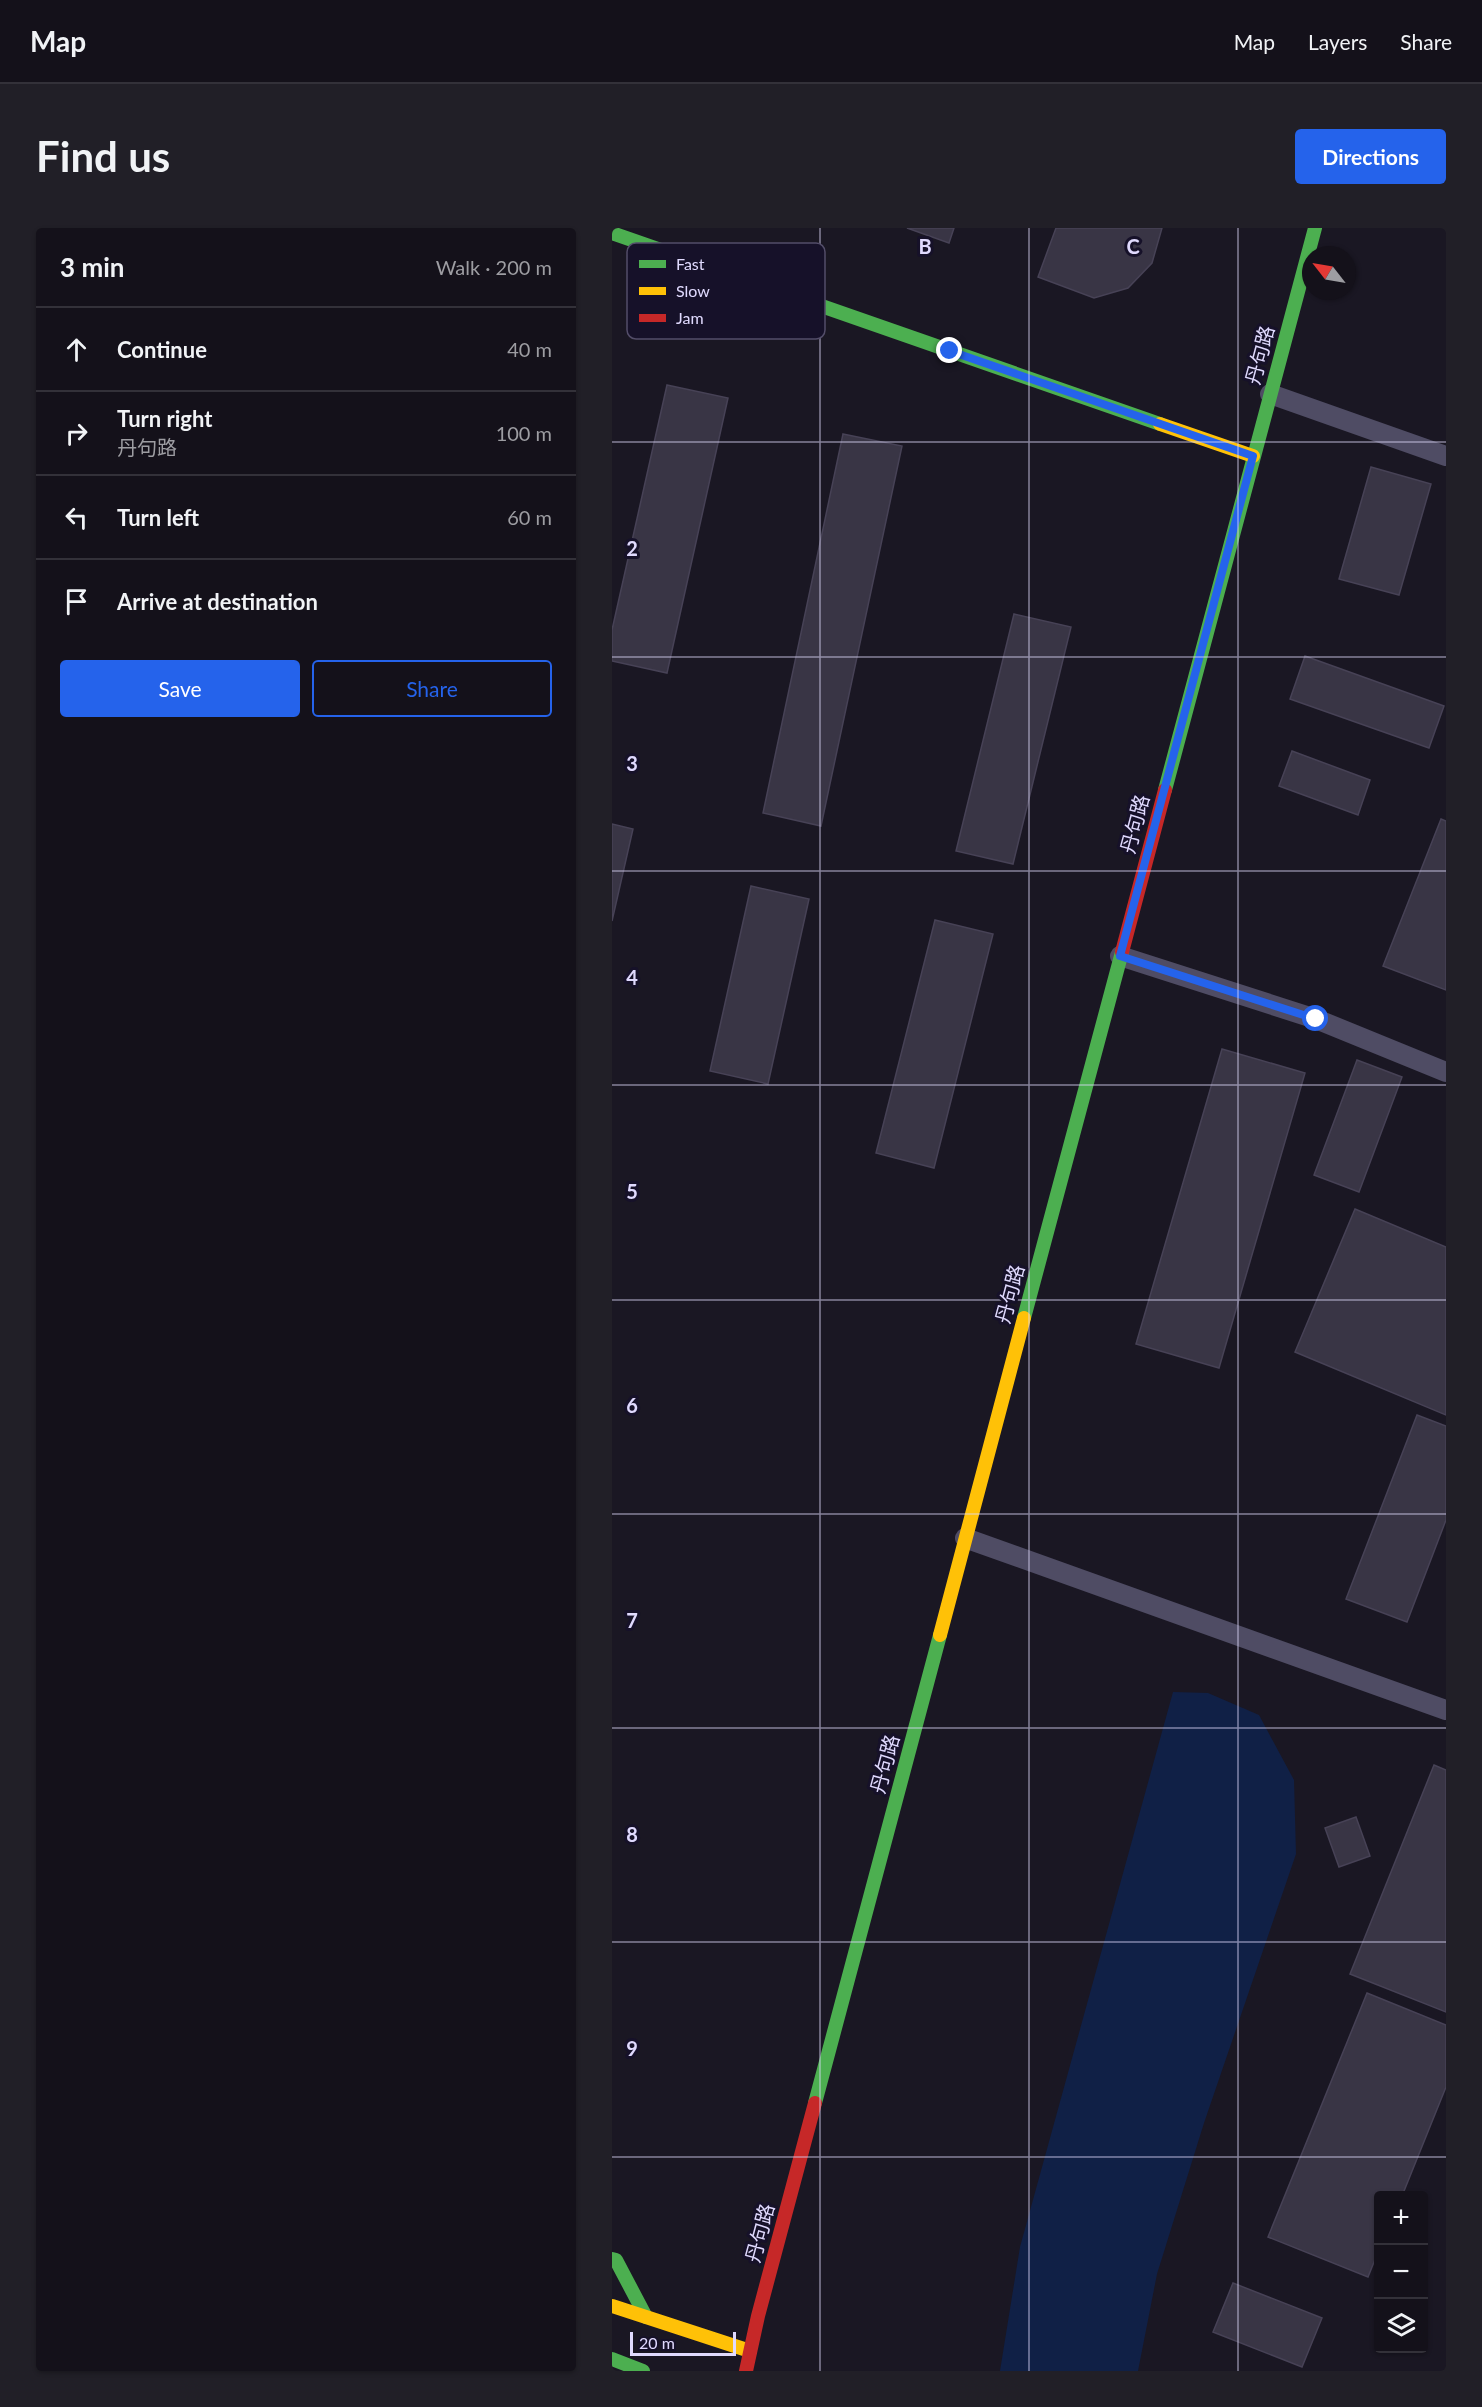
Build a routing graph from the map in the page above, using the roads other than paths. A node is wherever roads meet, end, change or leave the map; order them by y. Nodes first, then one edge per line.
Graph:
1 (1315, 228) edge
2 (612, 233) edge
3 (641, 243) edge
4 (825, 307) edge
5 (1270, 394) junction
6 (1253, 456) junction
7 (1446, 456) edge
8 (1120, 956) junction
9 (1446, 1071) edge
10 (965, 1538) junction
11 (1446, 1710) edge
12 (612, 2259) edge
13 (612, 2306) edge
14 (646, 2317) junction
15 (750, 2351) junction
16 (616, 2365) edge
17 (643, 2371) edge
18 (746, 2371) edge

1 - 5 street, 丹句路
2 - 3 street
4 - 6 street
5 - 6 street, 丹句路
5 - 7 lane
6 - 8 street, 丹句路
8 - 9 lane
8 - 10 street, 丹句路
10 - 11 lane
10 - 15 street, 丹句路
12 - 14 street
13 - 14 street
14 - 15 street
15 - 18 street, 丹句路
16 - 17 street

